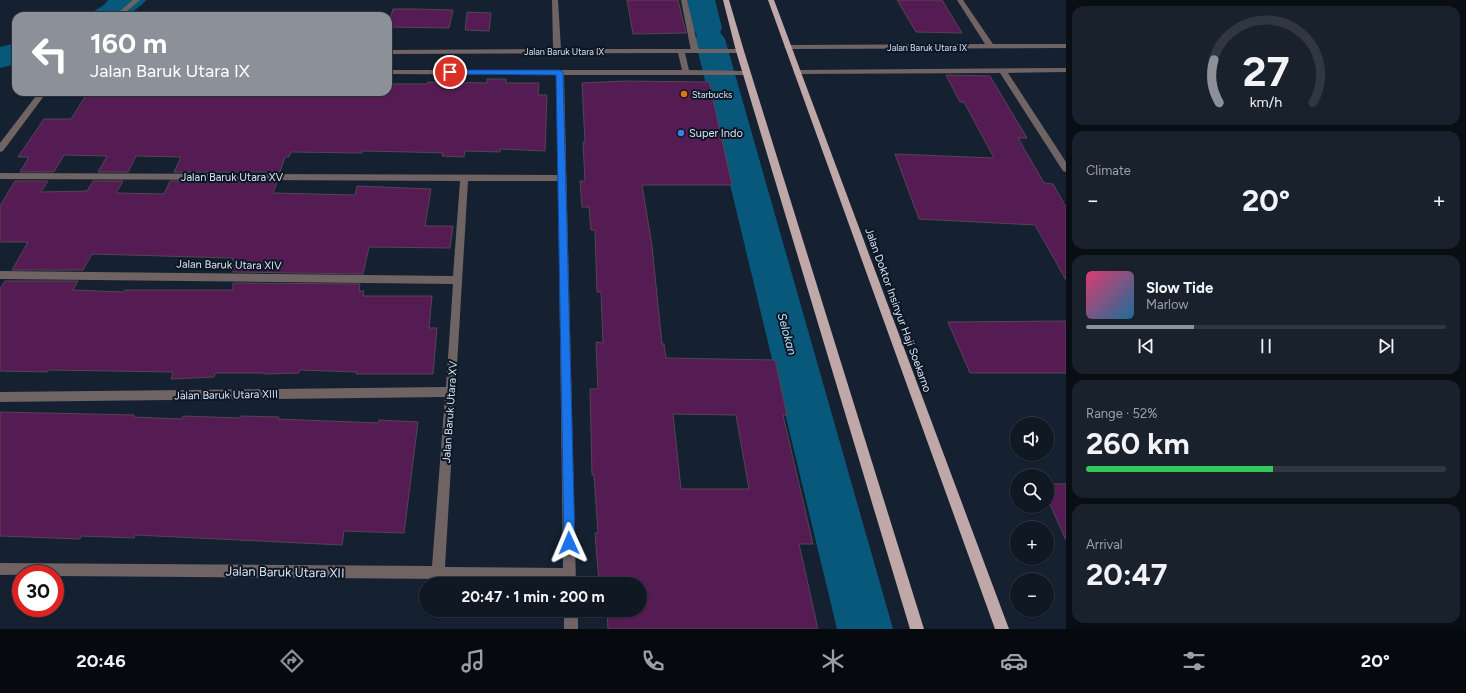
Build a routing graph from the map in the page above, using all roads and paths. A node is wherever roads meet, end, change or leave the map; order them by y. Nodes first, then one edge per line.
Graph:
1 (137, 0) edge
2 (555, 0) edge
3 (684, 0) edge
4 (726, 0) edge
5 (771, 0) edge
6 (960, 0) edge
7 (122, 12) edge
8 (1066, 46) edge
9 (788, 47) junction
10 (991, 47) junction
11 (557, 51) junction
12 (681, 51) junction
13 (695, 51) junction
14 (740, 51) junction
15 (392, 52) edge
16 (1002, 70) junction
17 (1066, 70) edge
18 (392, 72) edge
19 (560, 72) junction
20 (686, 72) junction
21 (797, 72) junction
22 (746, 73) junction
23 (40, 96) edge
24 (0, 149) edge
25 (1065, 165) edge
26 (0, 176) edge
27 (464, 178) junction
28 (561, 178) junction
29 (0, 275) edge
30 (458, 280) junction
31 (451, 392) junction
32 (0, 397) edge
33 (0, 569) edge
34 (438, 573) junction
35 (526, 577) edge
36 (570, 577) edge
37 (571, 617) edge
38 (571, 629) edge
39 (917, 629) edge
40 (1002, 629) edge

1 - 7 street
2 - 11 street
3 - 13 street
4 - 14 main road
5 - 9 main road, Jalan Doktor Insinyur Haji Soekarno
6 - 10 street
8 - 10 street, Jalan Baruk Utara IX
9 - 10 street, Jalan Baruk Utara IX
9 - 21 main road, Jalan Doktor Insinyur Haji Soekarno
11 - 12 street, Jalan Baruk Utara IX
11 - 15 street, Jalan Baruk Utara IX
12 - 13 street, Jalan Baruk Utara IX
12 - 20 street
13 - 14 street, Jalan Baruk Utara IX
14 - 22 main road
16 - 17 street
16 - 21 street
16 - 25 street
18 - 19 street, Jalan Baruk Utara IX
19 - 20 street, Jalan Baruk Utara IX
19 - 28 street, Jalan Baruk Utara IX
20 - 22 street, Jalan Baruk Utara IX
21 - 40 main road, Jalan Doktor Insinyur Haji Soekarno
22 - 39 main road
23 - 24 street
26 - 27 street, Jalan Baruk Utara XV
27 - 28 street, Jalan Baruk Utara XV
27 - 30 street, Jalan Baruk Utara XV
28 - 36 street, Jalan Baruk Utara IX
29 - 30 street, Jalan Baruk Utara XIV
30 - 31 street, Jalan Baruk Utara XV
31 - 32 street, Jalan Baruk Utara XIII
31 - 34 street, Jalan Baruk Utara XV
33 - 34 street, Jalan Baruk Utara XII
34 - 35 street, Jalan Baruk Utara XII
37 - 38 street

